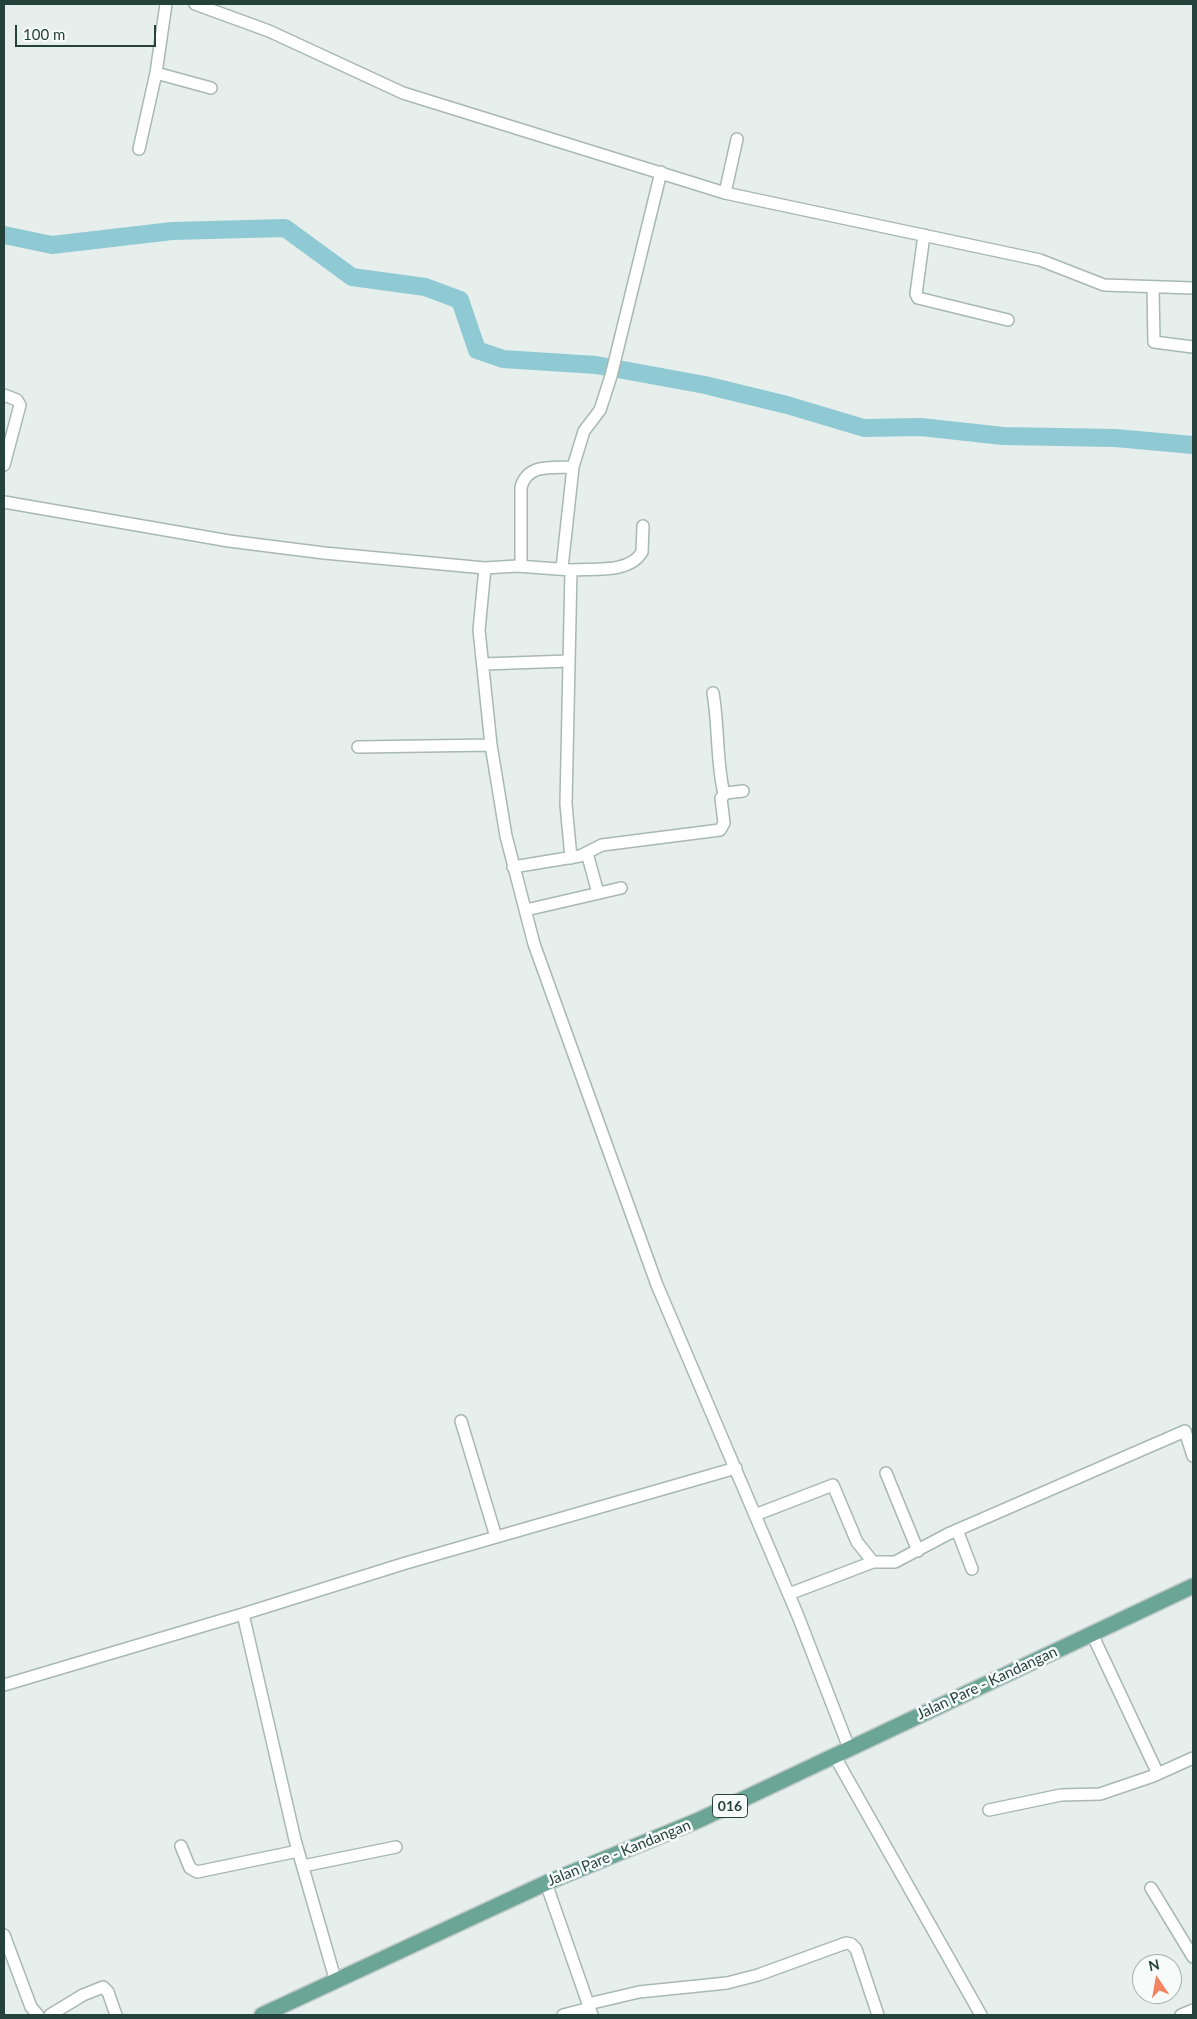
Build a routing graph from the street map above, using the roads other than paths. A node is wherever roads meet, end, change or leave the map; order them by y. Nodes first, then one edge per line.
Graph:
1 (166, 4) edge
2 (195, 4) edge
3 (156, 73) junction
4 (211, 88) dead end
5 (737, 139) dead end
6 (140, 149) dead end
7 (661, 172) junction
8 (725, 193) junction
9 (924, 235) junction
10 (1152, 288) junction
11 (1193, 288) edge
12 (1008, 320) dead end
13 (1193, 347) edge
14 (4, 395) edge
15 (4, 465) edge
16 (573, 467) junction
17 (4, 502) edge
18 (643, 526) dead end
19 (522, 566) junction
20 (485, 568) junction
21 (566, 569) junction
22 (569, 661) junction
23 (483, 664) junction
24 (713, 693) dead end
25 (490, 745) junction
26 (358, 747) dead end
27 (742, 790) dead end
28 (724, 794) junction
29 (587, 853) junction
30 (571, 858) junction
31 (514, 867) junction
32 (621, 888) dead end
33 (598, 893) junction
34 (526, 910) junction
35 (460, 1421) dead end
36 (1193, 1456) edge
37 (736, 1468) junction
38 (886, 1473) dead end
39 (755, 1515) junction
40 (957, 1530) junction
41 (496, 1537) junction
42 (918, 1551) junction
43 (873, 1562) junction
44 (972, 1569) dead end
45 (1193, 1586) edge
46 (789, 1594) junction
47 (243, 1614) junction
48 (1092, 1634) junction
49 (4, 1684) edge
50 (849, 1748) junction
51 (834, 1756) junction
52 (1193, 1758) edge
53 (1158, 1774) junction
54 (989, 1810) dead end
55 (180, 1846) dead end
56 (396, 1847) dead end
57 (298, 1851) junction
58 (303, 1866) junction
59 (546, 1883) junction
60 (1151, 1888) dead end
61 (4, 1936) edge
62 (1193, 1957) edge
63 (336, 1982) junction
64 (590, 2009) edge
65 (1193, 2010) edge
66 (38, 2015) edge
67 (50, 2015) edge
68 (116, 2015) edge
69 (262, 2015) edge
70 (563, 2015) edge
71 (878, 2015) edge
72 (981, 2015) edge
73 (1181, 2015) edge

1 - 3 street
2 - 7 street
3 - 4 street
3 - 6 street
5 - 8 street
7 - 8 street
7 - 16 street
8 - 9 street
9 - 10 street
9 - 12 street
10 - 11 street
10 - 13 street
14 - 15 street
16 - 19 street
16 - 21 street
17 - 20 street
18 - 21 street
19 - 20 street
19 - 21 street
20 - 23 street
21 - 22 street
22 - 23 street
22 - 30 street
23 - 25 street
24 - 28 street
25 - 26 street
25 - 31 street
27 - 28 street
28 - 29 street
29 - 30 street
29 - 33 street
30 - 31 street
31 - 34 street
32 - 33 street
33 - 34 street
34 - 37 street
35 - 41 street
36 - 40 street
37 - 39 street
37 - 41 street
38 - 42 street
39 - 43 street
39 - 46 street
40 - 42 street
40 - 44 street
41 - 47 street
42 - 43 street
43 - 46 street
45 - 48 main road, Jalan Pare - Kandangan / 016
46 - 50 street
47 - 49 street
47 - 57 street
48 - 50 main road, Jalan Pare - Kandangan / 016
48 - 53 street
50 - 51 main road, Jalan Pare - Kandangan / 016
51 - 59 main road, Jalan Pare - Kandangan / 016
51 - 72 street
52 - 53 street
53 - 54 street
55 - 57 street
56 - 58 street
57 - 58 street
58 - 63 street
59 - 63 main road, Jalan Pare - Kandangan / 016
59 - 64 street
60 - 62 street
61 - 66 street
63 - 69 main road, Jalan Pare - Kandangan / 016
64 - 70 street
64 - 71 street
65 - 73 street
67 - 68 street

